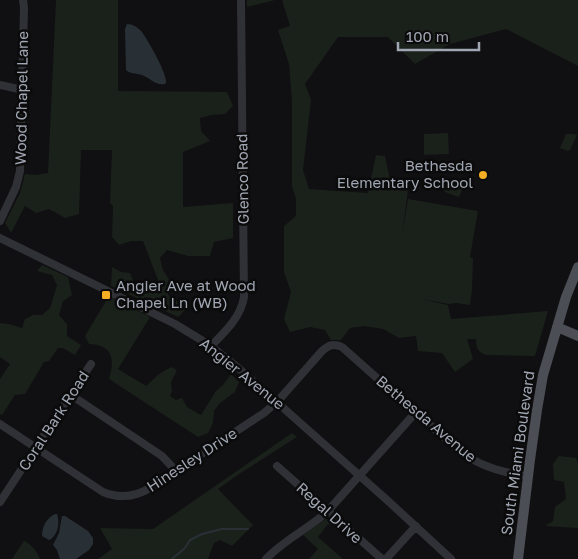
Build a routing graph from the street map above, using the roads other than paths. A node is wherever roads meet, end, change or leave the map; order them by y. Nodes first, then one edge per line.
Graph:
1 (23, 0) edge
2 (241, 0) edge
3 (0, 85) edge
4 (23, 90) junction
5 (0, 221) edge
6 (0, 238) edge
7 (578, 267) edge
8 (557, 326) junction
9 (578, 336) edge
10 (334, 345) joint
11 (210, 346) junction
12 (91, 364) dead end
13 (71, 395) junction
14 (277, 402) junction
15 (416, 412) junction
16 (0, 424) edge
17 (36, 448) junction
18 (277, 466) dead end
19 (176, 471) junction
20 (360, 475) junction
21 (528, 476) junction
22 (0, 502) edge
23 (328, 512) junction
24 (416, 526) junction
25 (266, 559) edge
26 (382, 559) edge
27 (386, 559) edge
28 (451, 559) edge
29 (518, 559) edge

1 - 4 street, Wood Chapel Lane
2 - 11 street, Glenco Road
3 - 4 street
4 - 5 street, Wood Chapel Lane
6 - 11 street, Angier Avenue
7 - 8 main road, South Miami Boulevard
8 - 9 main road
8 - 21 main road, South Miami Boulevard
10 - 14 street, Hinesley Drive
10 - 15 street, Bethesda Avenue
11 - 14 street, Angier Avenue
12 - 13 street, Coral Bark Road
13 - 17 street, Coral Bark Road
13 - 19 street
14 - 19 street, Hinesley Drive
14 - 20 street, Angier Avenue
15 - 20 street
15 - 21 street, Bethesda Avenue
16 - 17 street, Hinesley Drive
17 - 19 street, Hinesley Drive
17 - 22 street, Coral Bark Road
18 - 23 street, Regal Drive
20 - 23 street
20 - 24 street, Angier Avenue
21 - 29 main road, South Miami Boulevard
23 - 25 street
23 - 26 street, Regal Drive
24 - 27 street
24 - 28 street, Angier Avenue

